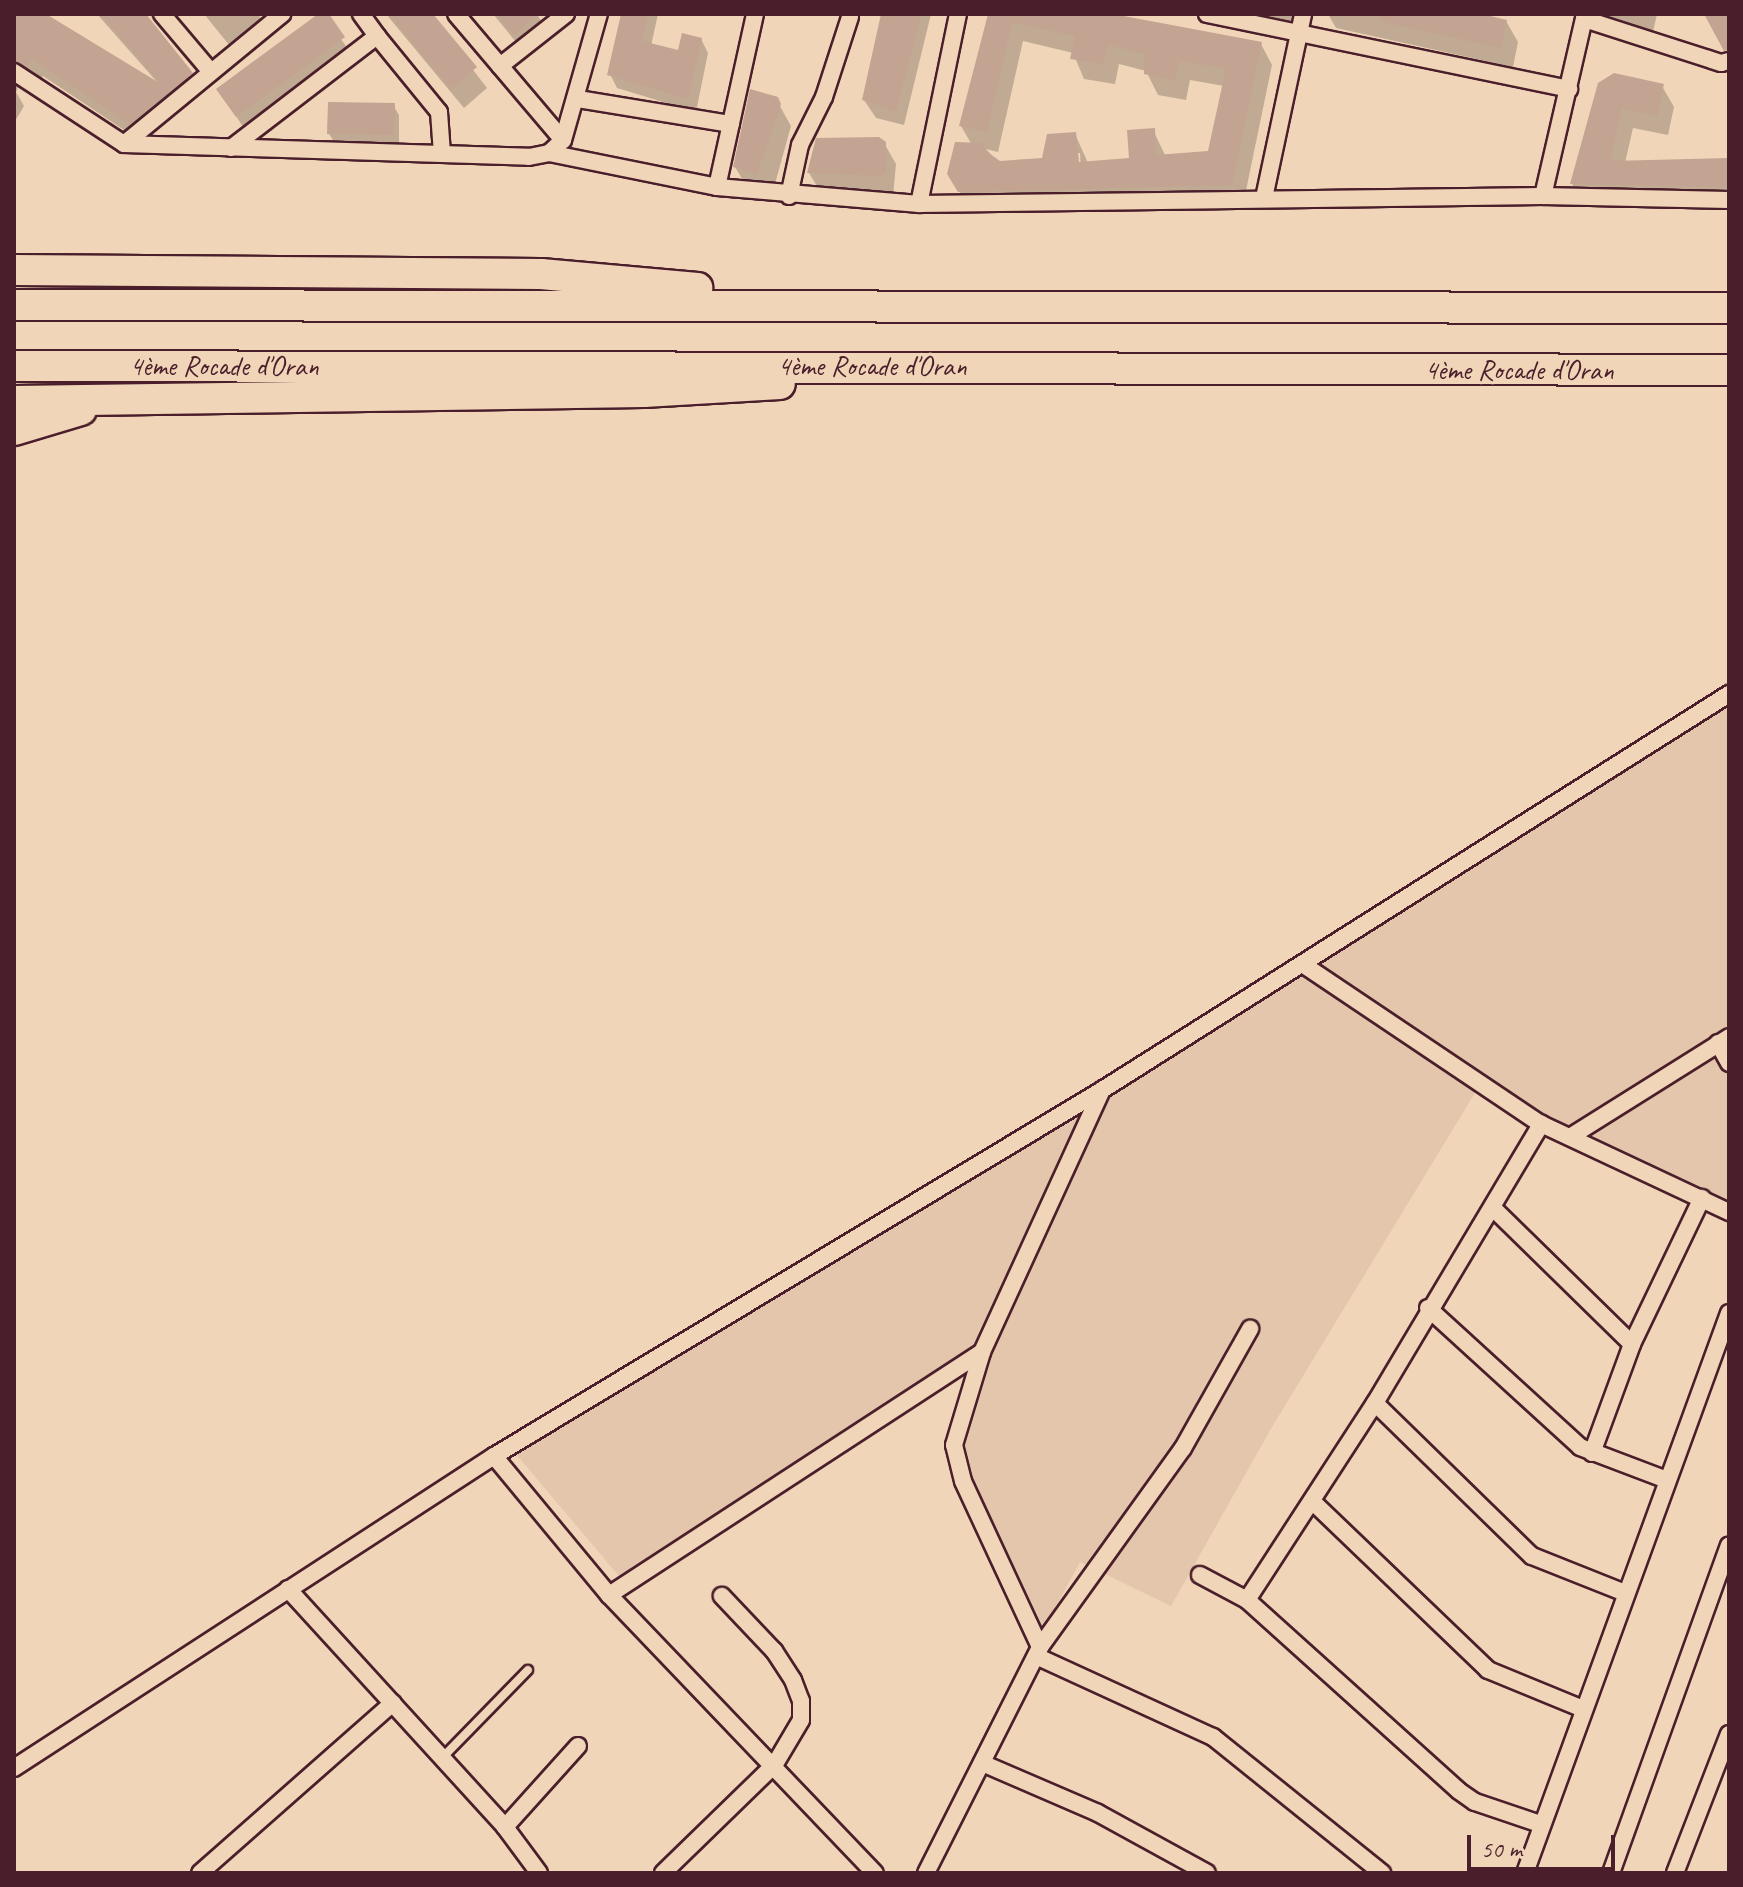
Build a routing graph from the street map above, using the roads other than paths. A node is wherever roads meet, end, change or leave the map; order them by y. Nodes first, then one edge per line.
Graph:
1 (162, 14) edge
2 (282, 14) edge
3 (361, 14) edge
4 (456, 14) edge
5 (566, 14) edge
6 (599, 14) edge
7 (755, 14) edge
8 (958, 14) edge
9 (1207, 14) edge
10 (1303, 14) edge
11 (1585, 16) edge
12 (850, 17) dead end
13 (1299, 34) junction
14 (377, 36) junction
15 (1729, 61) edge
16 (500, 66) junction
17 (14, 72) edge
18 (211, 72) junction
19 (1569, 89) junction
20 (578, 99) junction
21 (731, 124) junction
22 (563, 140) junction
23 (124, 144) junction
24 (231, 148) junction
25 (549, 153) junction
26 (442, 154) junction
27 (717, 187) junction
28 (789, 196) junction
29 (1543, 196) junction
30 (1264, 198) junction
31 (1729, 200) edge
32 (919, 204) junction
33 (14, 256) edge
34 (72, 268) junction
35 (14, 270) edge
36 (814, 303) junction
37 (14, 305) edge
38 (1729, 308) edge
39 (942, 365) junction
40 (14, 366) edge
41 (1729, 370) edge
42 (127, 399) junction
43 (14, 401) edge
44 (14, 430) edge
45 (1729, 694) edge
46 (1304, 965) junction
47 (1724, 1040) edge
48 (1729, 1063) edge
49 (1102, 1090) junction
50 (1541, 1124) junction
51 (1573, 1135) junction
52 (1702, 1198) junction
53 (1494, 1209) junction
54 (1729, 1212) edge
55 (1428, 1308) junction
56 (1729, 1313) edge
57 (1250, 1329) dead end
58 (1632, 1344) junction
59 (982, 1352) junction
60 (1375, 1403) junction
61 (1592, 1453) junction
62 (494, 1456) junction
63 (1667, 1480) junction
64 (1312, 1501) junction
65 (1729, 1546) edge
66 (1200, 1575) dead end
67 (288, 1589) junction
68 (1625, 1593) junction
69 (609, 1595) junction
70 (722, 1596) dead end
71 (1247, 1600) junction
72 (1038, 1651) junction
73 (528, 1670) dead end
74 (393, 1703) junction
75 (1583, 1709) junction
76 (1729, 1734) edge
77 (578, 1746) dead end
78 (442, 1758) junction
79 (982, 1763) junction
80 (775, 1764) junction
81 (14, 1768) edge
82 (1540, 1824) junction
83 (505, 1827) junction
84 (1373, 1870) edge
85 (1528, 1872) edge
86 (200, 1873) edge
87 (539, 1873) edge
88 (663, 1873) edge
89 (875, 1873) edge
90 (926, 1873) edge
91 (1207, 1873) edge
92 (1611, 1873) edge
93 (1675, 1873) edge

1 - 18 street
2 - 18 street
3 - 14 street
4 - 16 street
5 - 16 street
6 - 20 street
7 - 21 street
8 - 32 street
9 - 13 street
10 - 13 street
11 - 15 street
11 - 19 street
12 - 28 street
13 - 19 street
13 - 30 street
14 - 24 street
14 - 26 street
16 - 22 street
17 - 23 street
18 - 23 street
19 - 29 street
20 - 21 street
20 - 22 street
21 - 27 street
22 - 25 street
23 - 24 street
24 - 26 street
25 - 26 street
25 - 27 street
27 - 28 street
28 - 32 street
29 - 30 street
29 - 31 street
30 - 32 street
33 - 34 highway
34 - 35 highway
34 - 36 highway
36 - 37 highway
36 - 38 highway
39 - 40 highway, 4ème Rocade d'Oran
39 - 41 highway, 4ème Rocade d'Oran
39 - 42 highway
42 - 43 highway
42 - 44 highway
45 - 46 street
46 - 49 street
46 - 50 street
47 - 48 street
47 - 51 street
49 - 59 street
49 - 62 street
50 - 51 street
50 - 53 street
51 - 52 street
52 - 54 street
52 - 58 street
53 - 55 street
53 - 58 street
55 - 60 street
55 - 61 street
56 - 63 street
57 - 72 street
58 - 61 street
59 - 69 street
59 - 72 street
60 - 64 street
60 - 68 street
61 - 63 street
62 - 67 street
62 - 69 street
63 - 68 street
64 - 71 street
64 - 75 street
65 - 92 street
66 - 71 street
67 - 74 street
67 - 81 street
68 - 75 street
69 - 80 street
70 - 80 street
71 - 82 street
72 - 79 street
72 - 84 street
73 - 78 lane
74 - 78 street
74 - 86 street
75 - 82 street
76 - 93 street
77 - 83 street
78 - 83 street
79 - 90 street
79 - 91 street
80 - 88 street
80 - 89 street
82 - 85 street
83 - 87 street

